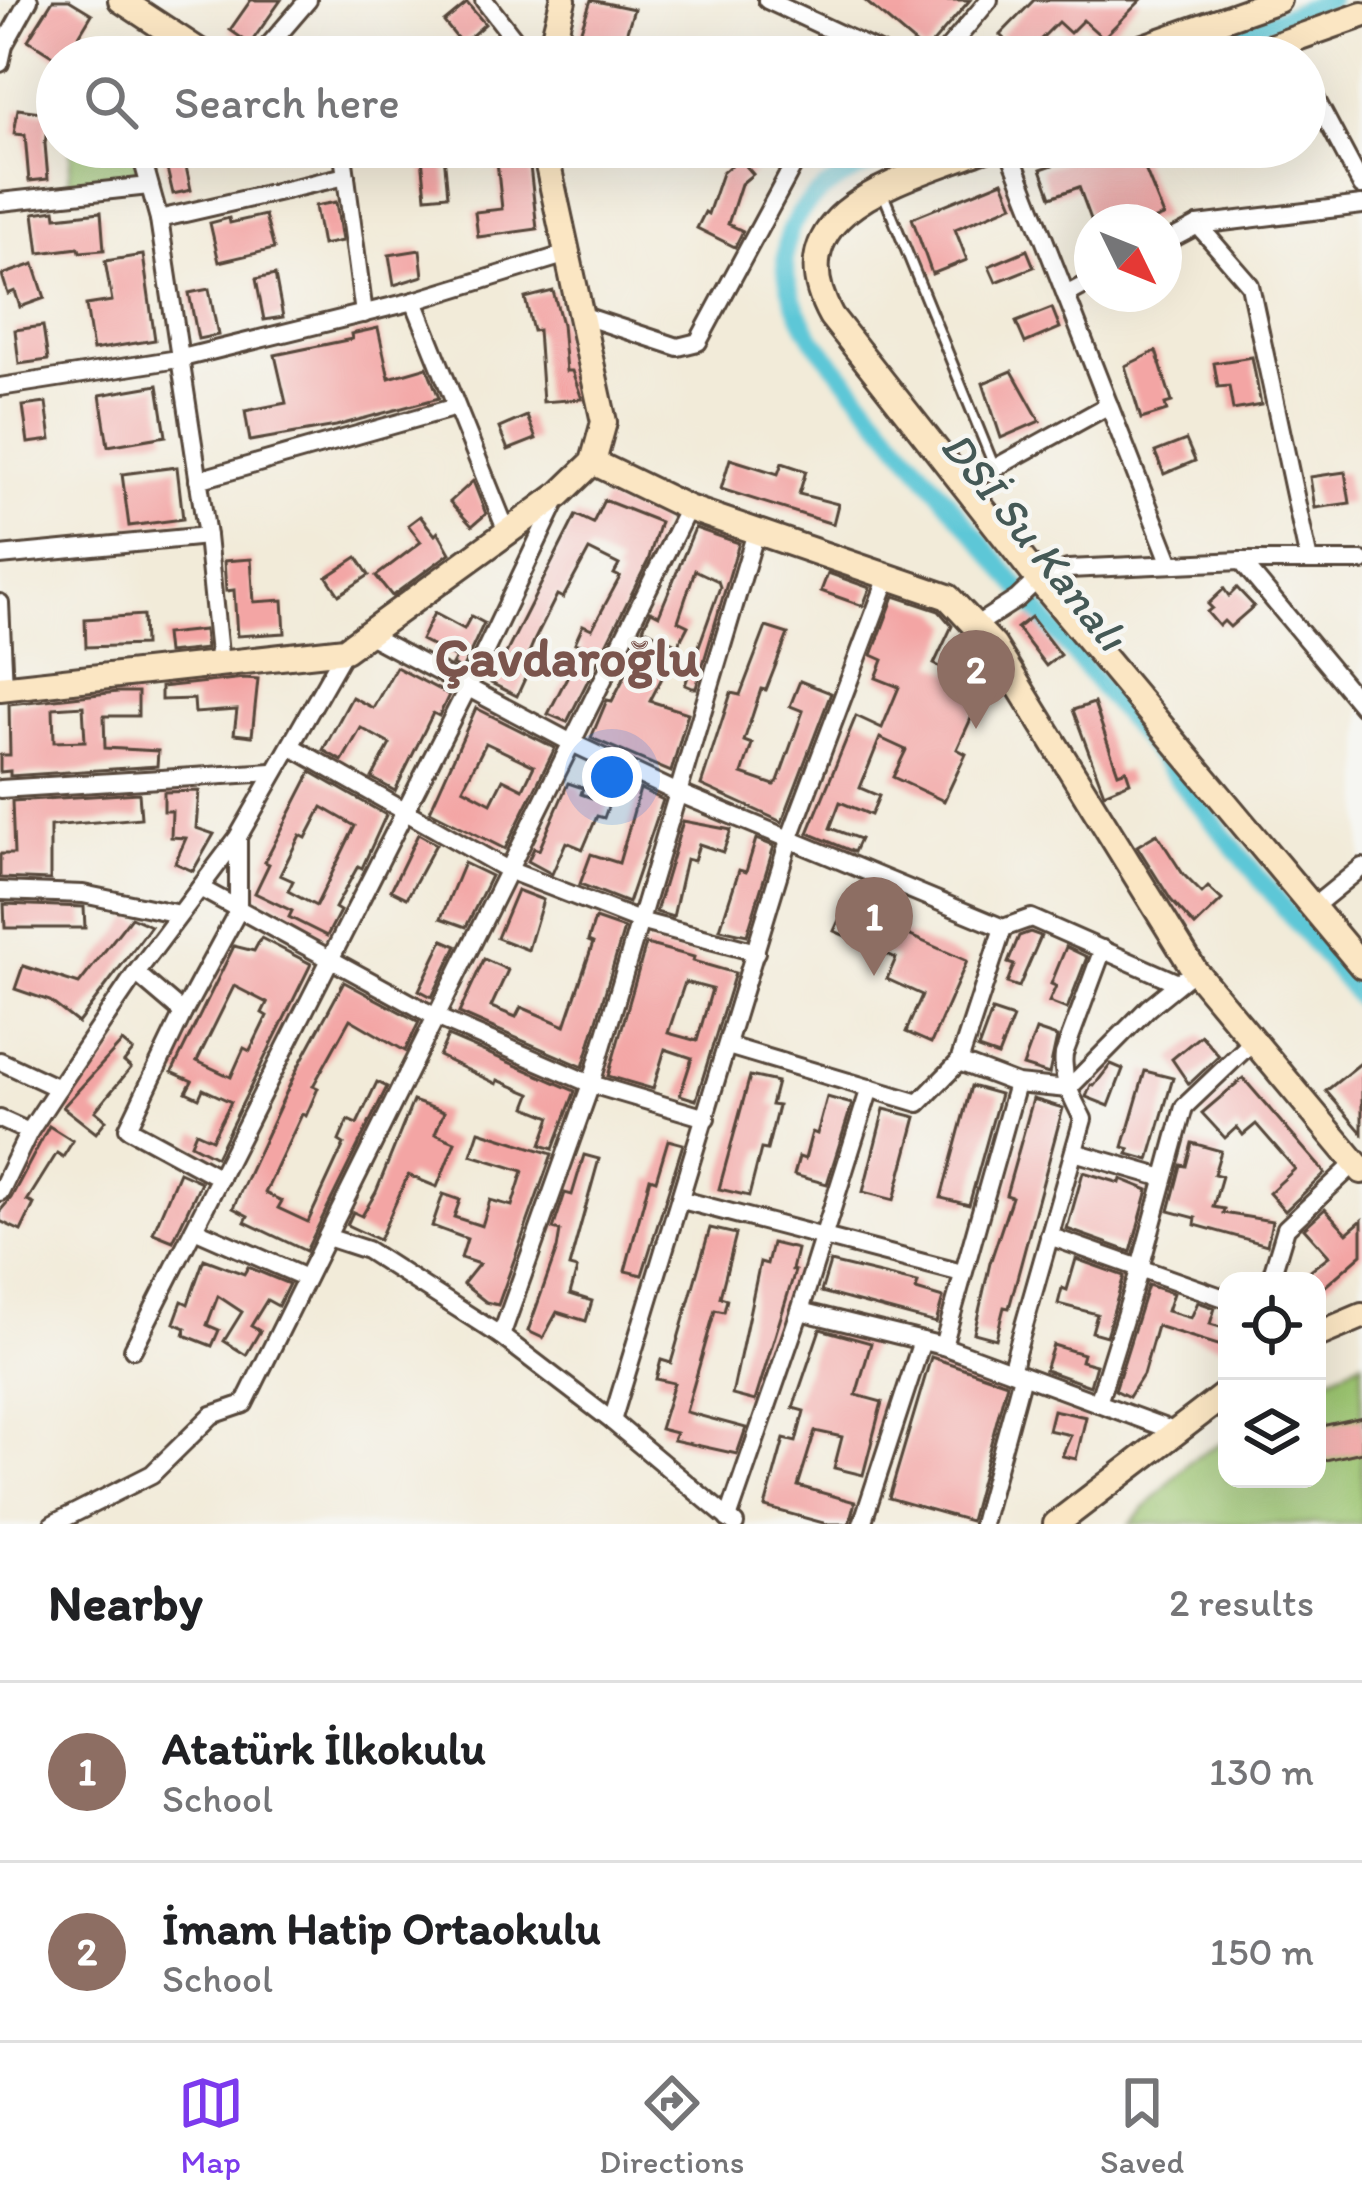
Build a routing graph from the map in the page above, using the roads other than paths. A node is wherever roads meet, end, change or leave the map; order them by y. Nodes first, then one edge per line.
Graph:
1 (29, 0) edge
2 (122, 0) edge
3 (308, 0) edge
4 (484, 0) edge
5 (563, 0) edge
6 (766, 0) edge
7 (989, 0) edge
8 (1278, 0) edge
9 (1362, 15) edge
10 (160, 36) edge
11 (277, 36) edge
12 (512, 36) edge
13 (554, 36) edge
14 (844, 36) edge
15 (959, 36) edge
16 (1175, 36) edge
17 (1318, 36) edge
18 (0, 63) edge
19 (1326, 118) edge
20 (144, 168) edge
21 (345, 168) edge
22 (549, 168) edge
23 (792, 168) edge
24 (936, 168) edge
25 (1016, 168) edge
26 (346, 176) junction
27 (149, 186) junction
28 (1362, 186) edge
29 (882, 190) junction
30 (0, 202) edge
31 (1362, 205) edge
32 (159, 218) junction
33 (1198, 225) junction
34 (1182, 233) edge
35 (567, 254) junction
36 (1074, 291) edge
37 (1066, 295) junction
38 (414, 301) junction
39 (364, 314) junction
40 (578, 314) junction
41 (178, 359) junction
42 (0, 387) edge
43 (1108, 405) junction
44 (456, 407) junction
45 (593, 462) junction
46 (994, 468) junction
47 (199, 480) junction
48 (964, 484) junction
49 (560, 494) junction
50 (688, 508) junction
51 (507, 532) junction
52 (756, 532) junction
53 (207, 536) junction
54 (0, 556) edge
55 (1241, 561) junction
56 (1310, 561) junction
57 (1362, 561) edge
58 (1171, 564) junction
59 (888, 577) junction
60 (1038, 579) junction
61 (0, 603) edge
62 (975, 626) junction
63 (367, 634) junction
64 (345, 650) junction
65 (220, 664) junction
66 (2, 688) edge
67 (467, 688) junction
68 (1362, 706) edge
69 (570, 742) junction
70 (292, 747) junction
71 (272, 772) junction
72 (0, 789) edge
73 (676, 793) junction
74 (405, 812) junction
75 (238, 837) junction
76 (789, 840) junction
77 (1362, 867) edge
78 (508, 870) junction
79 (200, 888) junction
80 (0, 892) edge
81 (1313, 908) junction
82 (238, 911) junction
83 (179, 914) junction
84 (639, 921) junction
85 (1003, 928) junction
86 (1103, 949) junction
87 (756, 952) junction
88 (329, 961) junction
89 (1362, 966) edge
90 (136, 974) junction
91 (1187, 977) junction
92 (182, 1012) junction
93 (436, 1018) junction
94 (1253, 1041) junction
95 (728, 1046) junction
96 (0, 1061) edge
97 (959, 1062) junction
98 (591, 1084) junction
99 (1017, 1084) junction
100 (58, 1088) junction
101 (870, 1088) junction
102 (1067, 1089) junction
103 (706, 1118) junction
104 (0, 1119) edge
105 (29, 1132) junction
106 (1073, 1152) junction
107 (1359, 1167) edge
108 (220, 1178) junction
109 (1164, 1178) junction
110 (0, 1192) edge
111 (682, 1200) junction
112 (194, 1229) junction
113 (824, 1236) junction
114 (327, 1237) junction
115 (1049, 1237) junction
116 (1140, 1268) junction
117 (1273, 1272) edge
118 (962, 1273) junction
119 (306, 1278) junction
120 (1218, 1296) edge
121 (800, 1311) junction
122 (1362, 1316) edge
123 (1326, 1330) edge
124 (501, 1336) junction
125 (922, 1341) junction
126 (943, 1346) junction
127 (134, 1349) dead end
128 (1016, 1374) junction
129 (1218, 1399) edge
130 (1098, 1403) junction
131 (612, 1421) junction
132 (1174, 1431) junction
133 (731, 1521) edge
134 (53, 1524) edge
135 (862, 1524) edge
136 (982, 1524) edge
137 (1056, 1524) edge

1 - 18 street
2 - 10 street
3 - 11 street
4 - 12 street
5 - 13 street
6 - 14 street
7 - 15 street
8 - 16 street
9 - 17 street
19 - 28 street
20 - 27 street
21 - 26 street
22 - 35 street
23 - 40 street
24 - 29 street
25 - 37 street
26 - 32 street
26 - 39 street
27 - 30 street
27 - 32 street
29 - 46 lane
29 - 48 street
31 - 33 street
32 - 41 street
33 - 34 street
33 - 56 street
35 - 38 street
35 - 40 street
36 - 37 street
37 - 43 street
38 - 39 street
38 - 44 street
39 - 41 street
40 - 45 street
41 - 42 street
41 - 47 street
43 - 46 street
43 - 58 street
44 - 47 street
44 - 51 street
45 - 49 street
45 - 50 street
46 - 48 street
47 - 53 street
48 - 60 street
49 - 51 street
49 - 67 street
50 - 52 street
50 - 69 street
51 - 63 street
52 - 59 street
52 - 73 street
53 - 54 street
53 - 65 street
55 - 56 street
55 - 58 street
55 - 68 street
56 - 57 street
58 - 60 street
59 - 62 street
59 - 76 street
60 - 62 street
60 - 81 street
61 - 66 street
62 - 91 street
63 - 64 street
63 - 67 street
64 - 65 street
64 - 70 street
65 - 66 street
67 - 69 street
67 - 74 street
69 - 73 street
69 - 78 street
70 - 71 street
70 - 74 street
71 - 72 street
71 - 75 street
73 - 76 street
73 - 84 street
74 - 78 street
74 - 88 street
75 - 79 street
75 - 82 street
76 - 85 street
76 - 87 street
77 - 81 street
78 - 84 street
78 - 93 street
79 - 82 street
79 - 83 street
80 - 83 street
81 - 89 street
82 - 88 street
82 - 92 street
83 - 90 street
84 - 87 street
84 - 98 street
85 - 86 street
85 - 97 street
86 - 91 street
86 - 102 street
87 - 95 street
88 - 93 street
88 - 108 street
90 - 92 street
90 - 100 street
91 - 94 street
91 - 102 street
92 - 108 street
93 - 98 street
93 - 114 street
94 - 107 street
94 - 109 street
95 - 101 street
95 - 103 street
96 - 100 street
97 - 99 street
97 - 101 street
98 - 103 street
98 - 124 street
99 - 102 street
99 - 118 street
100 - 105 street
101 - 113 street
102 - 106 street
103 - 111 street
104 - 105 street
105 - 110 street
106 - 109 street
106 - 115 street
107 - 117 street
108 - 112 street
109 - 116 street
111 - 113 street
111 - 131 street
112 - 119 street
112 - 127 street
113 - 118 street
113 - 121 street
114 - 119 street
114 - 124 street
115 - 116 street
115 - 128 street
116 - 120 street
116 - 130 street
118 - 126 street
119 - 134 street
121 - 125 street
121 - 133 street
122 - 123 street
124 - 131 street
125 - 126 street
125 - 135 street
126 - 128 street
128 - 130 street
128 - 136 street
129 - 132 street
130 - 132 street
131 - 133 street
132 - 137 street

